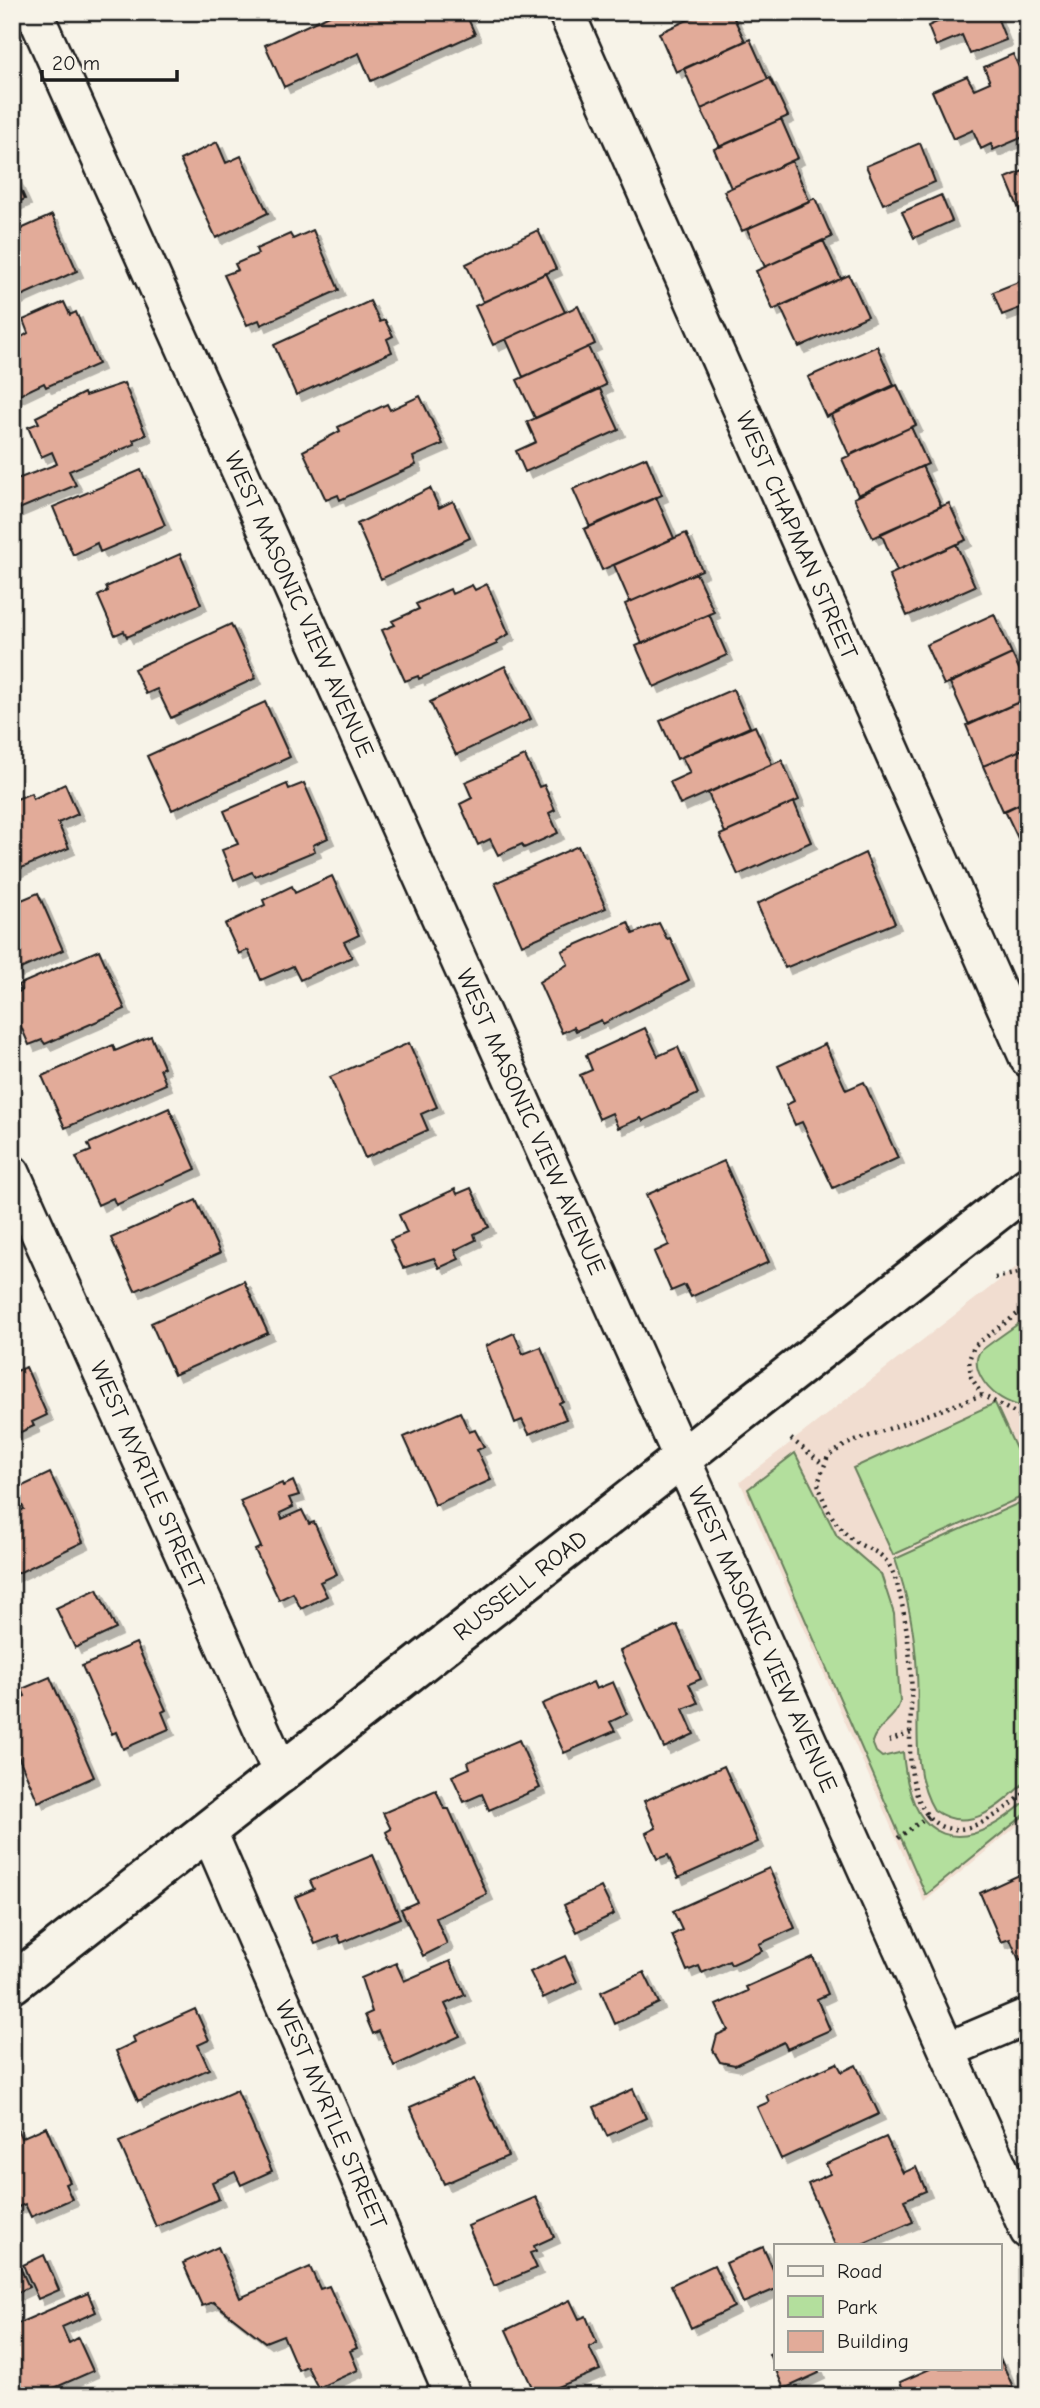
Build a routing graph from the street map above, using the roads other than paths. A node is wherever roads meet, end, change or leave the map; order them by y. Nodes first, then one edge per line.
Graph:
1 (34, 12) edge
2 (566, 12) edge
3 (1028, 1059) edge
4 (12, 1173) edge
5 (1028, 1187) edge
6 (682, 1458) junction
7 (282, 1775) junction
8 (209, 1832) junction
9 (12, 1984) edge
10 (1028, 2016) edge
11 (948, 2050) junction
12 (1028, 2231) edge
13 (453, 2396) edge

1 - 6 street, WEST MASONIC VIEW AVENUE
2 - 3 street, WEST CHAPMAN STREET
4 - 7 street, WEST MYRTLE STREET
5 - 6 street, RUSSELL ROAD
6 - 7 street, RUSSELL ROAD
6 - 11 street, WEST MASONIC VIEW AVENUE
7 - 8 street, RUSSELL ROAD
8 - 9 street, RUSSELL ROAD
8 - 13 street, WEST MYRTLE STREET
10 - 11 street
11 - 12 street, WEST MASONIC VIEW AVENUE

